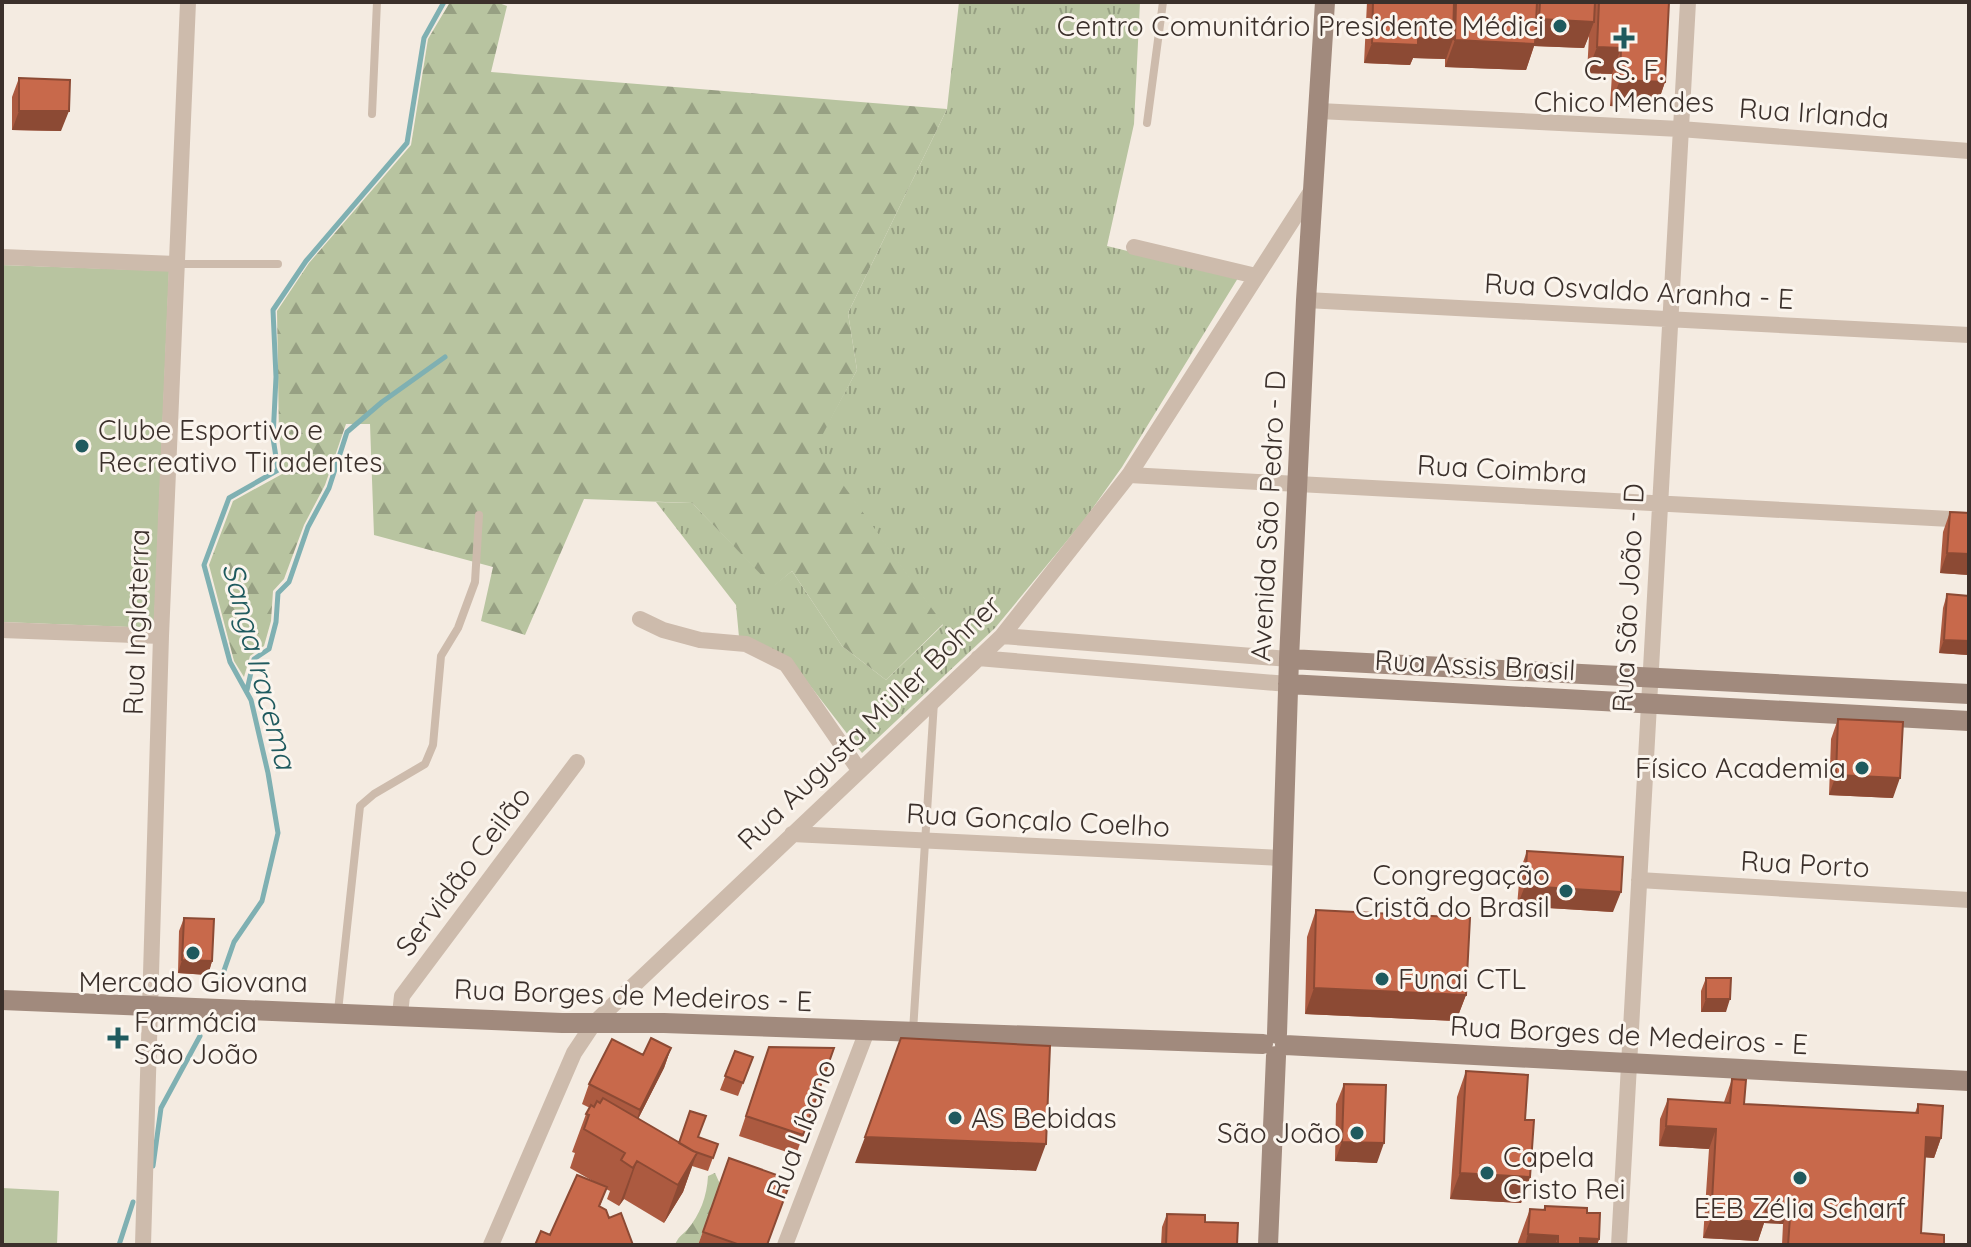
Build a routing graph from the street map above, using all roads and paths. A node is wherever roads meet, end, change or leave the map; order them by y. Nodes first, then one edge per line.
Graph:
1 (188, 2) edge
2 (377, 2) edge
3 (1163, 2) edge
4 (1325, 2) edge
5 (1688, 2) edge
6 (1319, 111) junction
7 (372, 114) dead end
8 (1147, 123) dead end
9 (1680, 129) junction
10 (1969, 151) edge
11 (1313, 189) junction
12 (1134, 247) dead end
13 (2, 257) edge
14 (176, 264) junction
15 (278, 264) dead end
16 (1256, 276) junction
17 (1306, 300) junction
18 (1670, 319) junction
19 (1969, 335) edge
20 (1129, 475) junction
21 (1298, 484) junction
22 (1659, 503) junction
23 (479, 515) dead end
24 (1969, 520) edge
25 (640, 619) dead end
26 (2, 630) edge
27 (161, 636) junction
28 (1002, 636) junction
29 (978, 658) junction
30 (1289, 659) junction
31 (1473, 668) junction
32 (1650, 677) junction
33 (1288, 684) junction
34 (1822, 686) junction
35 (1472, 693) junction
36 (1969, 694) edge
37 (935, 698) junction
38 (1648, 702) junction
39 (1821, 712) junction
40 (1969, 721) edge
41 (577, 762) dead end
42 (859, 770) junction
43 (792, 834) junction
44 (924, 840) junction
45 (1282, 858) junction
46 (1639, 880) junction
47 (1969, 900) edge
48 (2, 1000) edge
49 (149, 1005) junction
50 (338, 1012) junction
51 (400, 1014) junction
52 (594, 1023) junction
53 (867, 1031) junction
54 (913, 1032) junction
55 (1275, 1045) junction
56 (1629, 1063) junction
57 (1969, 1081) edge
58 (143, 1245) edge
59 (491, 1245) edge
60 (785, 1245) edge
61 (1268, 1245) edge
62 (1619, 1245) edge

1 - 14 street, Rua Inglaterra
2 - 7 lane
3 - 8 lane
4 - 6 street, Avenida São Pedro - D
5 - 9 street, Rua São João - D
6 - 9 street, Rua Irlanda
6 - 11 street, Avenida São Pedro - D
9 - 10 street, Rua Irlanda
9 - 18 street, Rua São João - D
11 - 16 street, Rua Augusta Müller Bohner
11 - 17 street, Avenida São Pedro - D
12 - 16 street
13 - 14 street
14 - 15 lane
14 - 27 street, Rua Inglaterra
16 - 20 street, Rua Augusta Müller Bohner
17 - 18 street, Rua Osvaldo Aranha - E
17 - 21 street, Avenida São Pedro - D
18 - 19 street, Rua Osvaldo Aranha - E
18 - 22 street, Rua São João - D
20 - 21 street, Rua Coimbra
20 - 28 street, Rua Augusta Müller Bohner
21 - 22 street, Rua Coimbra
21 - 30 street, Avenida São Pedro - D
22 - 24 street, Rua Coimbra
22 - 32 street, Rua São João - D
23 - 50 lane
25 - 42 street
26 - 27 street
27 - 49 street, Rua Inglaterra
28 - 29 street, Rua Augusta Müller Bohner
28 - 30 street, Rua Assis Brasil
29 - 33 street, Rua Assis Brasil
29 - 37 street, Rua Augusta Müller Bohner
30 - 31 street, Rua Assis Brasil
30 - 33 street, Avenida São Pedro - D
31 - 32 street, Rua Assis Brasil
31 - 35 street
32 - 34 street, Rua Assis Brasil
32 - 38 street, Rua São João - D
33 - 35 street, Rua Assis Brasil
33 - 45 street, Avenida São Pedro - D
34 - 36 street, Rua Assis Brasil
34 - 39 street
35 - 38 street, Rua Assis Brasil
37 - 42 street, Rua Augusta Müller Bohner
37 - 44 lane
38 - 39 street, Rua Assis Brasil
38 - 46 street, Rua São João - D
39 - 40 street, Rua Assis Brasil
41 - 51 street, Servidão Ceilão
42 - 43 street, Rua Augusta Müller Bohner
43 - 44 street, Rua Gonçalo Coelho
43 - 52 street, Rua Augusta Müller Bohner
44 - 45 street, Rua Gonçalo Coelho
44 - 54 lane
45 - 55 street, Avenida São Pedro - D
46 - 47 street, Rua Porto
46 - 56 street, Rua São João - D
48 - 49 street, Rua Borges de Medeiros - E
49 - 50 street, Rua Borges de Medeiros - E
49 - 58 street, Rua Inglaterra
50 - 51 street, Rua Borges de Medeiros - E
51 - 52 street, Rua Borges de Medeiros - E
52 - 53 street, Rua Borges de Medeiros - E
52 - 59 street, Rua Augusta Müller Bohner
53 - 54 street, Rua Borges de Medeiros - E
53 - 60 street, Rua Líbano
54 - 55 street, Rua Borges de Medeiros - E
55 - 56 street, Rua Borges de Medeiros - E
55 - 61 street, Avenida São Pedro - D
56 - 57 street, Rua Borges de Medeiros - E
56 - 62 street, Rua São João - D

